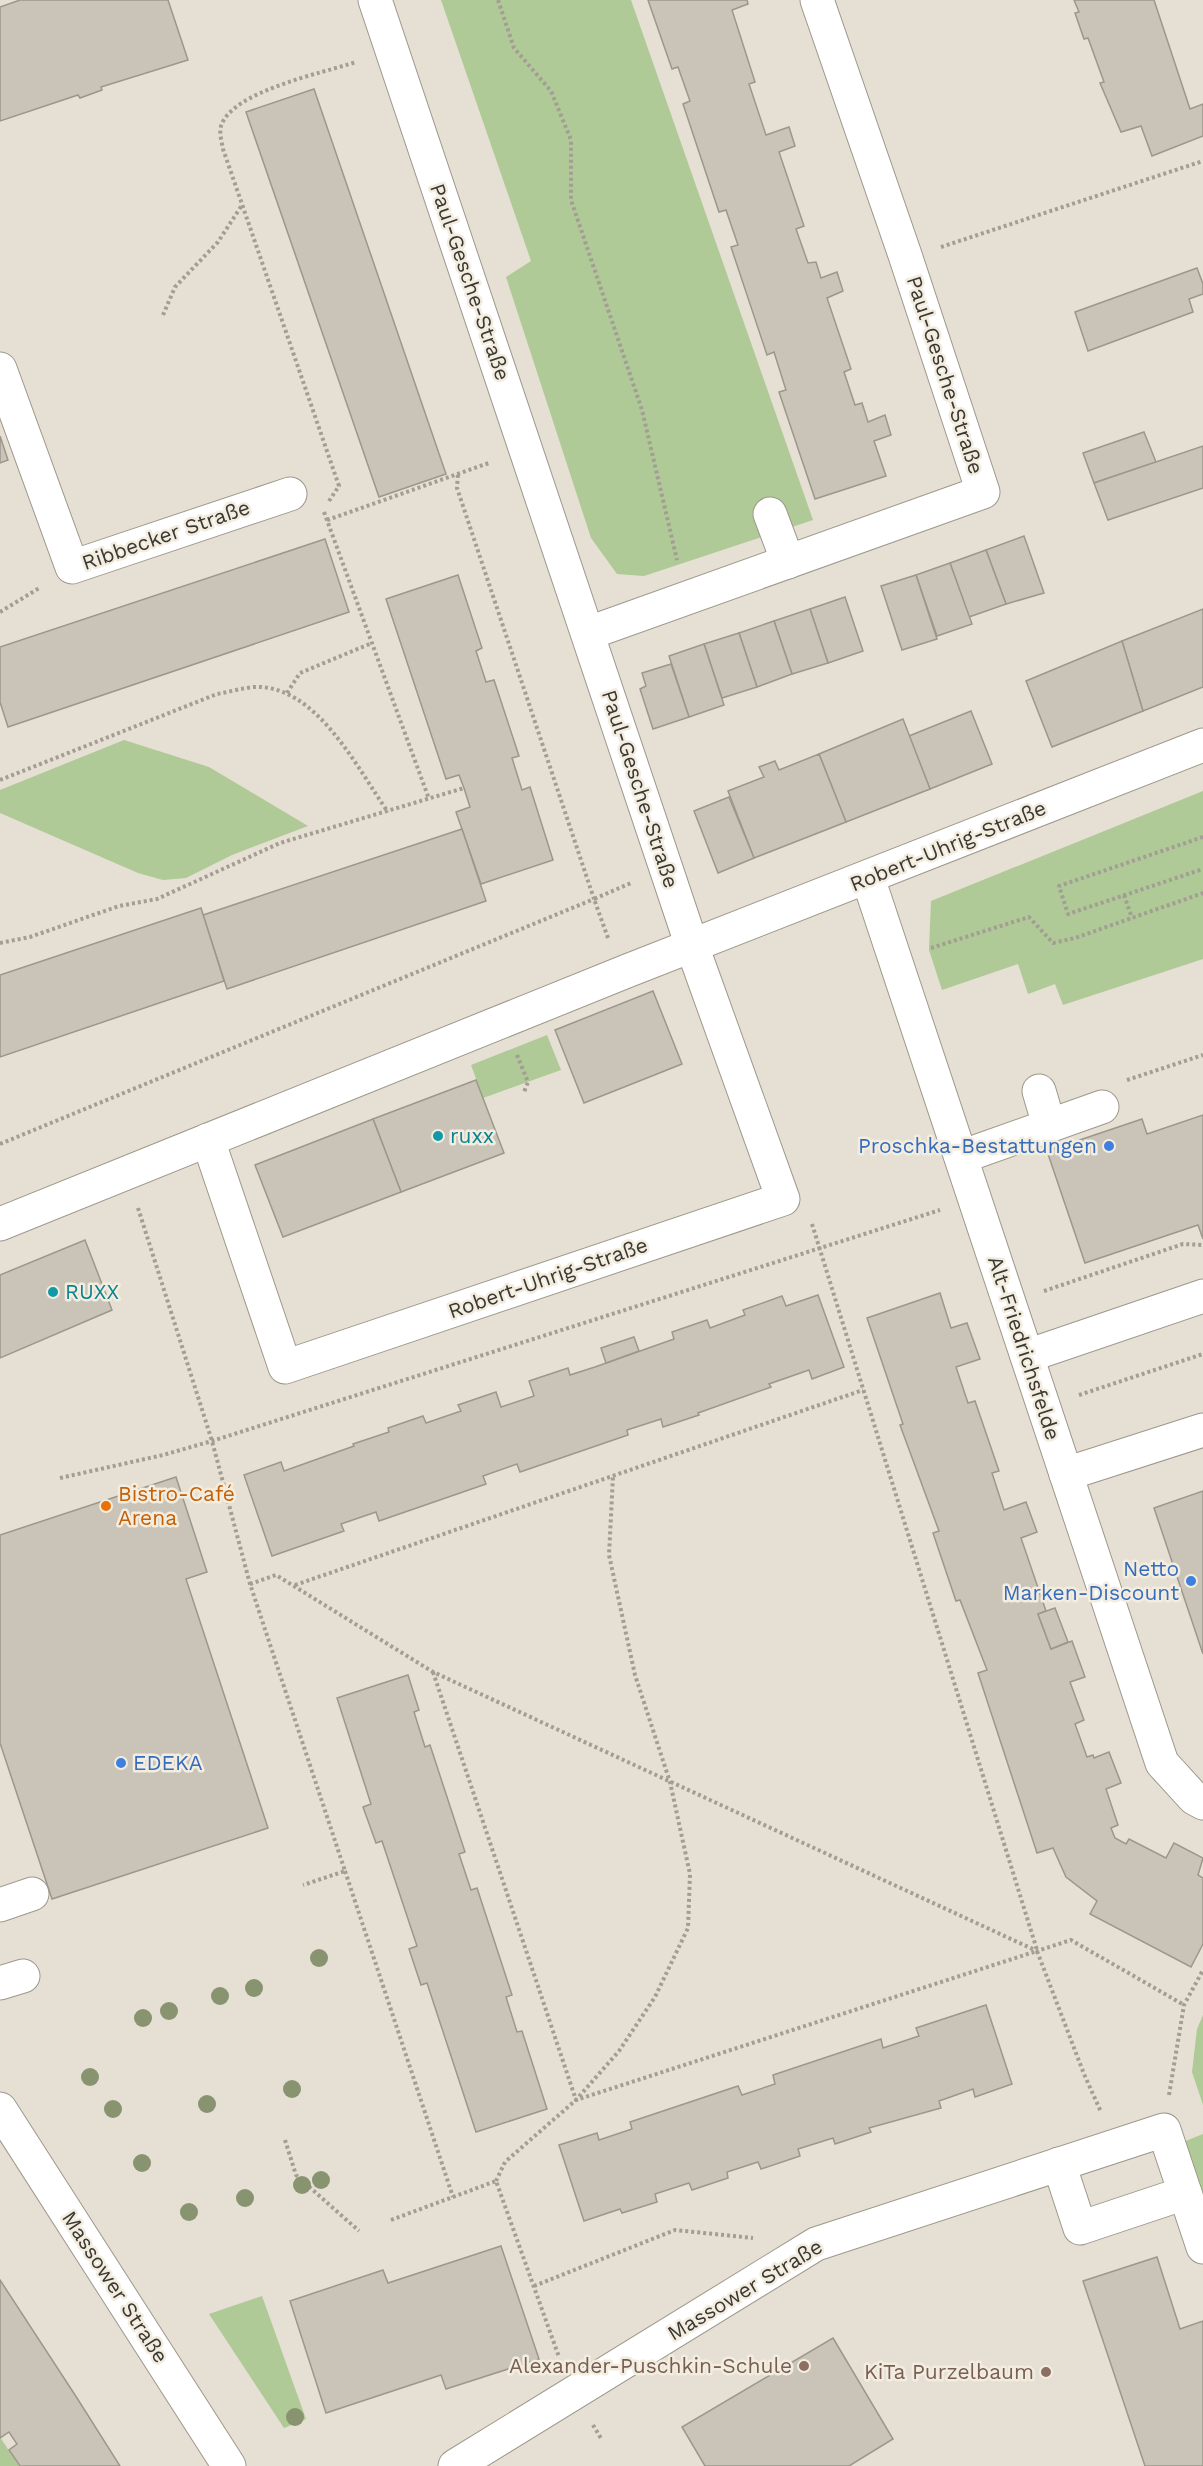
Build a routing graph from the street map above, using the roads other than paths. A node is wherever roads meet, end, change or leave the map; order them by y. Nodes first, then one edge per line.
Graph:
1 (375, 0) edge
2 (818, 0) edge
3 (0, 369) edge
4 (290, 494) dead end
5 (770, 514) dead end
6 (788, 562) junction
7 (589, 633) junction
8 (1203, 745) edge
9 (868, 878) junction
10 (692, 946) junction
11 (1039, 1091) dead end
12 (1102, 1107) dead end
13 (1049, 1125) junction
14 (208, 1140) junction
15 (961, 1157) junction
16 (0, 1224) edge
17 (1203, 1296) edge
18 (1027, 1356) junction
19 (1203, 1430) edge
20 (1066, 1474) junction
21 (1203, 1803) edge
22 (32, 1894) dead end
23 (0, 1905) edge
24 (0, 2109) edge
25 (1059, 2164) junction
26 (1185, 2193) junction
27 (1203, 2247) edge
28 (229, 2466) edge
29 (455, 2466) edge

1 - 7 street, Paul-Gesche-Straße
2 - 6 street, Paul-Gesche-Straße
3 - 4 street, Ribbecker Straße
5 - 6 street
6 - 7 street, Paul-Gesche-Straße
7 - 10 street, Paul-Gesche-Straße
8 - 9 street, Robert-Uhrig-Straße
9 - 10 street, Robert-Uhrig-Straße
9 - 15 street, Alt-Friedrichsfelde
10 - 14 street, Robert-Uhrig-Straße
10 - 14 street, Robert-Uhrig-Straße
11 - 13 street
12 - 13 street
13 - 15 street
14 - 16 street, Robert-Uhrig-Straße
15 - 18 street, Alt-Friedrichsfelde
17 - 18 street
18 - 20 street, Alt-Friedrichsfelde
19 - 20 street
20 - 21 street, Alt-Friedrichsfelde
22 - 23 street
24 - 28 street, Massower Straße
25 - 26 street, Massower Straße
25 - 26 street
25 - 29 street, Massower Straße
26 - 27 street

